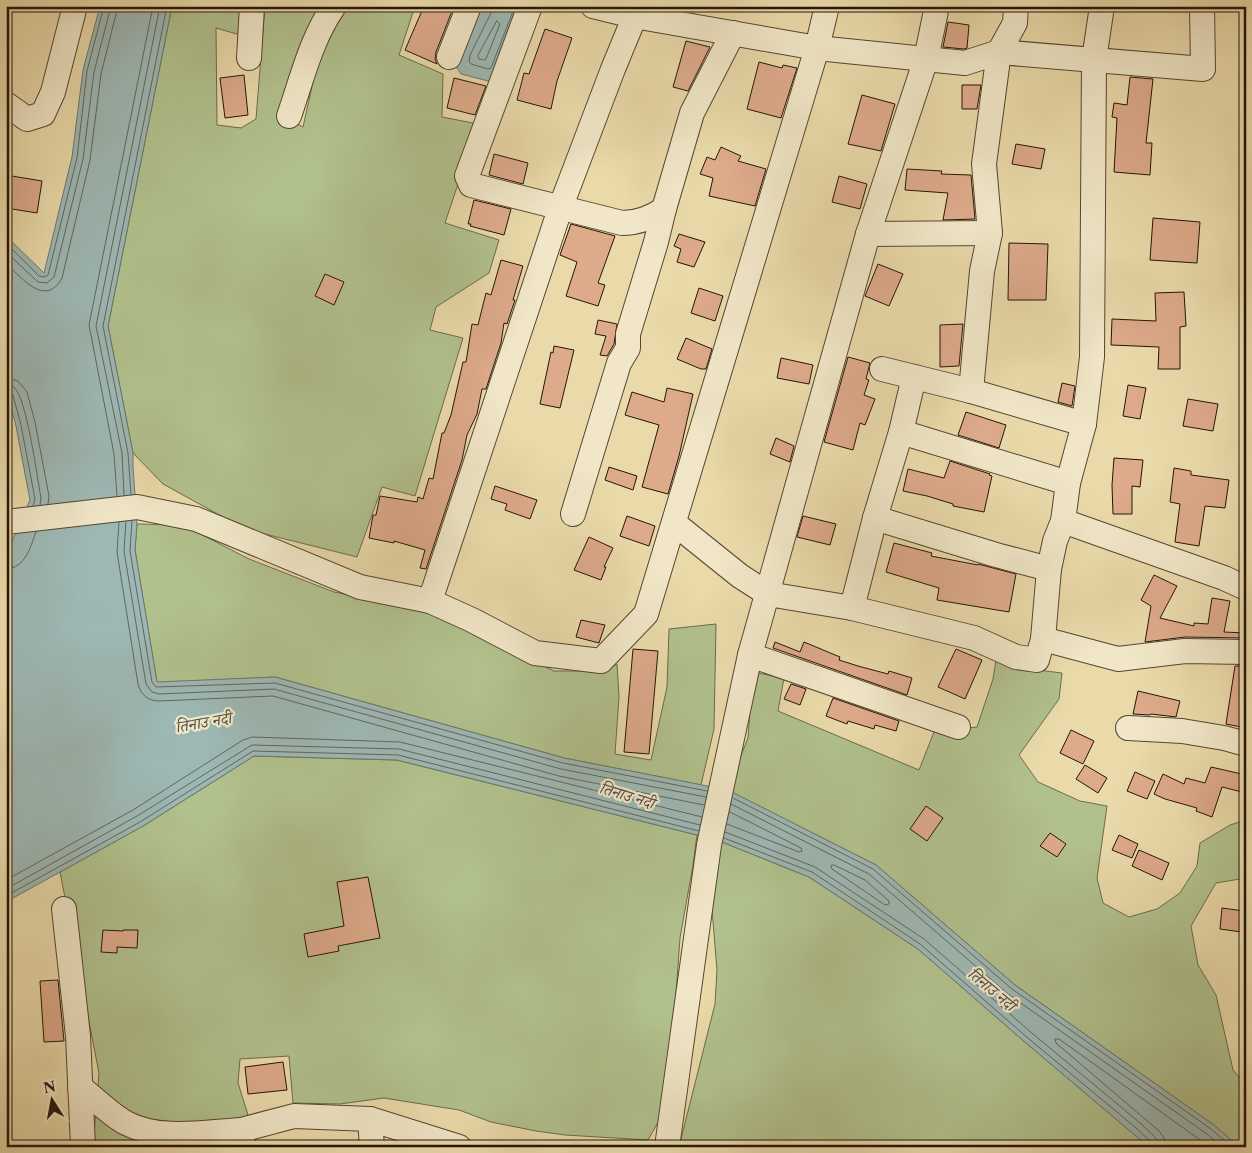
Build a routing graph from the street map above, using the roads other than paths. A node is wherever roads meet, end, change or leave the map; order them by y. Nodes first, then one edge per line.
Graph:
1 (75, 6) edge
2 (252, 6) edge
3 (334, 6) edge
4 (469, 6) edge
5 (530, 6) edge
6 (593, 6) edge
7 (827, 6) edge
8 (936, 6) edge
9 (1016, 6) edge
10 (1102, 6) edge
11 (1202, 6) edge
12 (637, 11) edge
13 (733, 32) junction
14 (817, 48) junction
15 (999, 52) junction
16 (449, 57) dead end
17 (249, 58) dead end
18 (926, 59) junction
19 (1094, 60) junction
20 (6, 104) edge
21 (289, 116) dead end
22 (561, 206) junction
23 (664, 209) junction
24 (990, 233) junction
25 (868, 234) junction
26 (882, 369) dead end
27 (914, 377) junction
28 (971, 391) junction
29 (1084, 424) junction
30 (901, 432) junction
31 (1068, 483) junction
32 (573, 514) dead end
33 (875, 518) junction
34 (1062, 521) junction
35 (6, 522) edge
36 (674, 523) junction
37 (1049, 569) junction
38 (1246, 588) edge
39 (768, 594) junction
40 (430, 601) junction
41 (852, 608) junction
42 (1043, 638) junction
43 (1246, 652) edge
44 (750, 655) junction
45 (958, 727) dead end
46 (1128, 728) dead end
47 (1246, 744) edge
48 (64, 908) dead end
49 (80, 1087) junction
50 (370, 1119) junction
51 (242, 1138) edge
52 (82, 1147) edge
53 (221, 1147) edge
54 (372, 1147) edge
55 (459, 1147) edge
56 (668, 1147) edge

1 - 20 street
2 - 17 street
3 - 21 street
4 - 16 street
5 - 22 street
6 - 12 street
7 - 14 street
8 - 18 street
9 - 15 street
10 - 19 street
11 - 19 street
12 - 13 street
12 - 22 street
13 - 14 street
13 - 23 street
14 - 18 street
14 - 36 street
15 - 18 street
15 - 19 street
15 - 24 street
18 - 25 street
19 - 29 street
22 - 23 street
22 - 40 street
23 - 32 street
24 - 25 street
24 - 28 street
25 - 39 street
26 - 27 street
27 - 28 street
27 - 30 street
28 - 29 street
29 - 31 street
30 - 31 street
30 - 33 street
31 - 34 street
33 - 37 street
33 - 41 street
34 - 37 street
34 - 38 street
35 - 40 street
36 - 39 street
36 - 40 street
37 - 42 street
39 - 41 street
39 - 44 street
41 - 42 street
42 - 43 street
44 - 45 street
44 - 56 street
46 - 47 street
48 - 49 street
49 - 51 street
49 - 52 street
50 - 51 street
50 - 54 street
50 - 55 street
51 - 53 street

